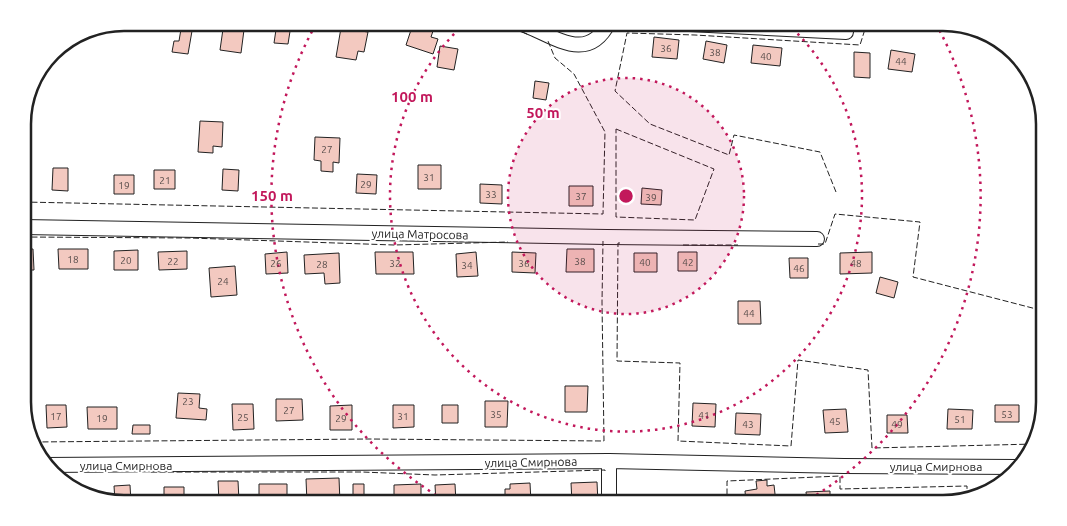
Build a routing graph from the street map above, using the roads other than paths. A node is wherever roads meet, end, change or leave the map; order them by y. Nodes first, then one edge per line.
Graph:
1 (536, 31) edge
2 (605, 31) edge
3 (826, 31) edge
4 (846, 32) dead end
5 (31, 227) edge
6 (817, 239) dead end
7 (609, 461) junction
8 (56, 465) edge
9 (1010, 467) edge
10 (609, 495) edge

1 - 2 street
3 - 4 street
5 - 6 street, улица Матросова
7 - 8 street, улица Смирнова
7 - 9 street, улица Смирнова
7 - 10 street

